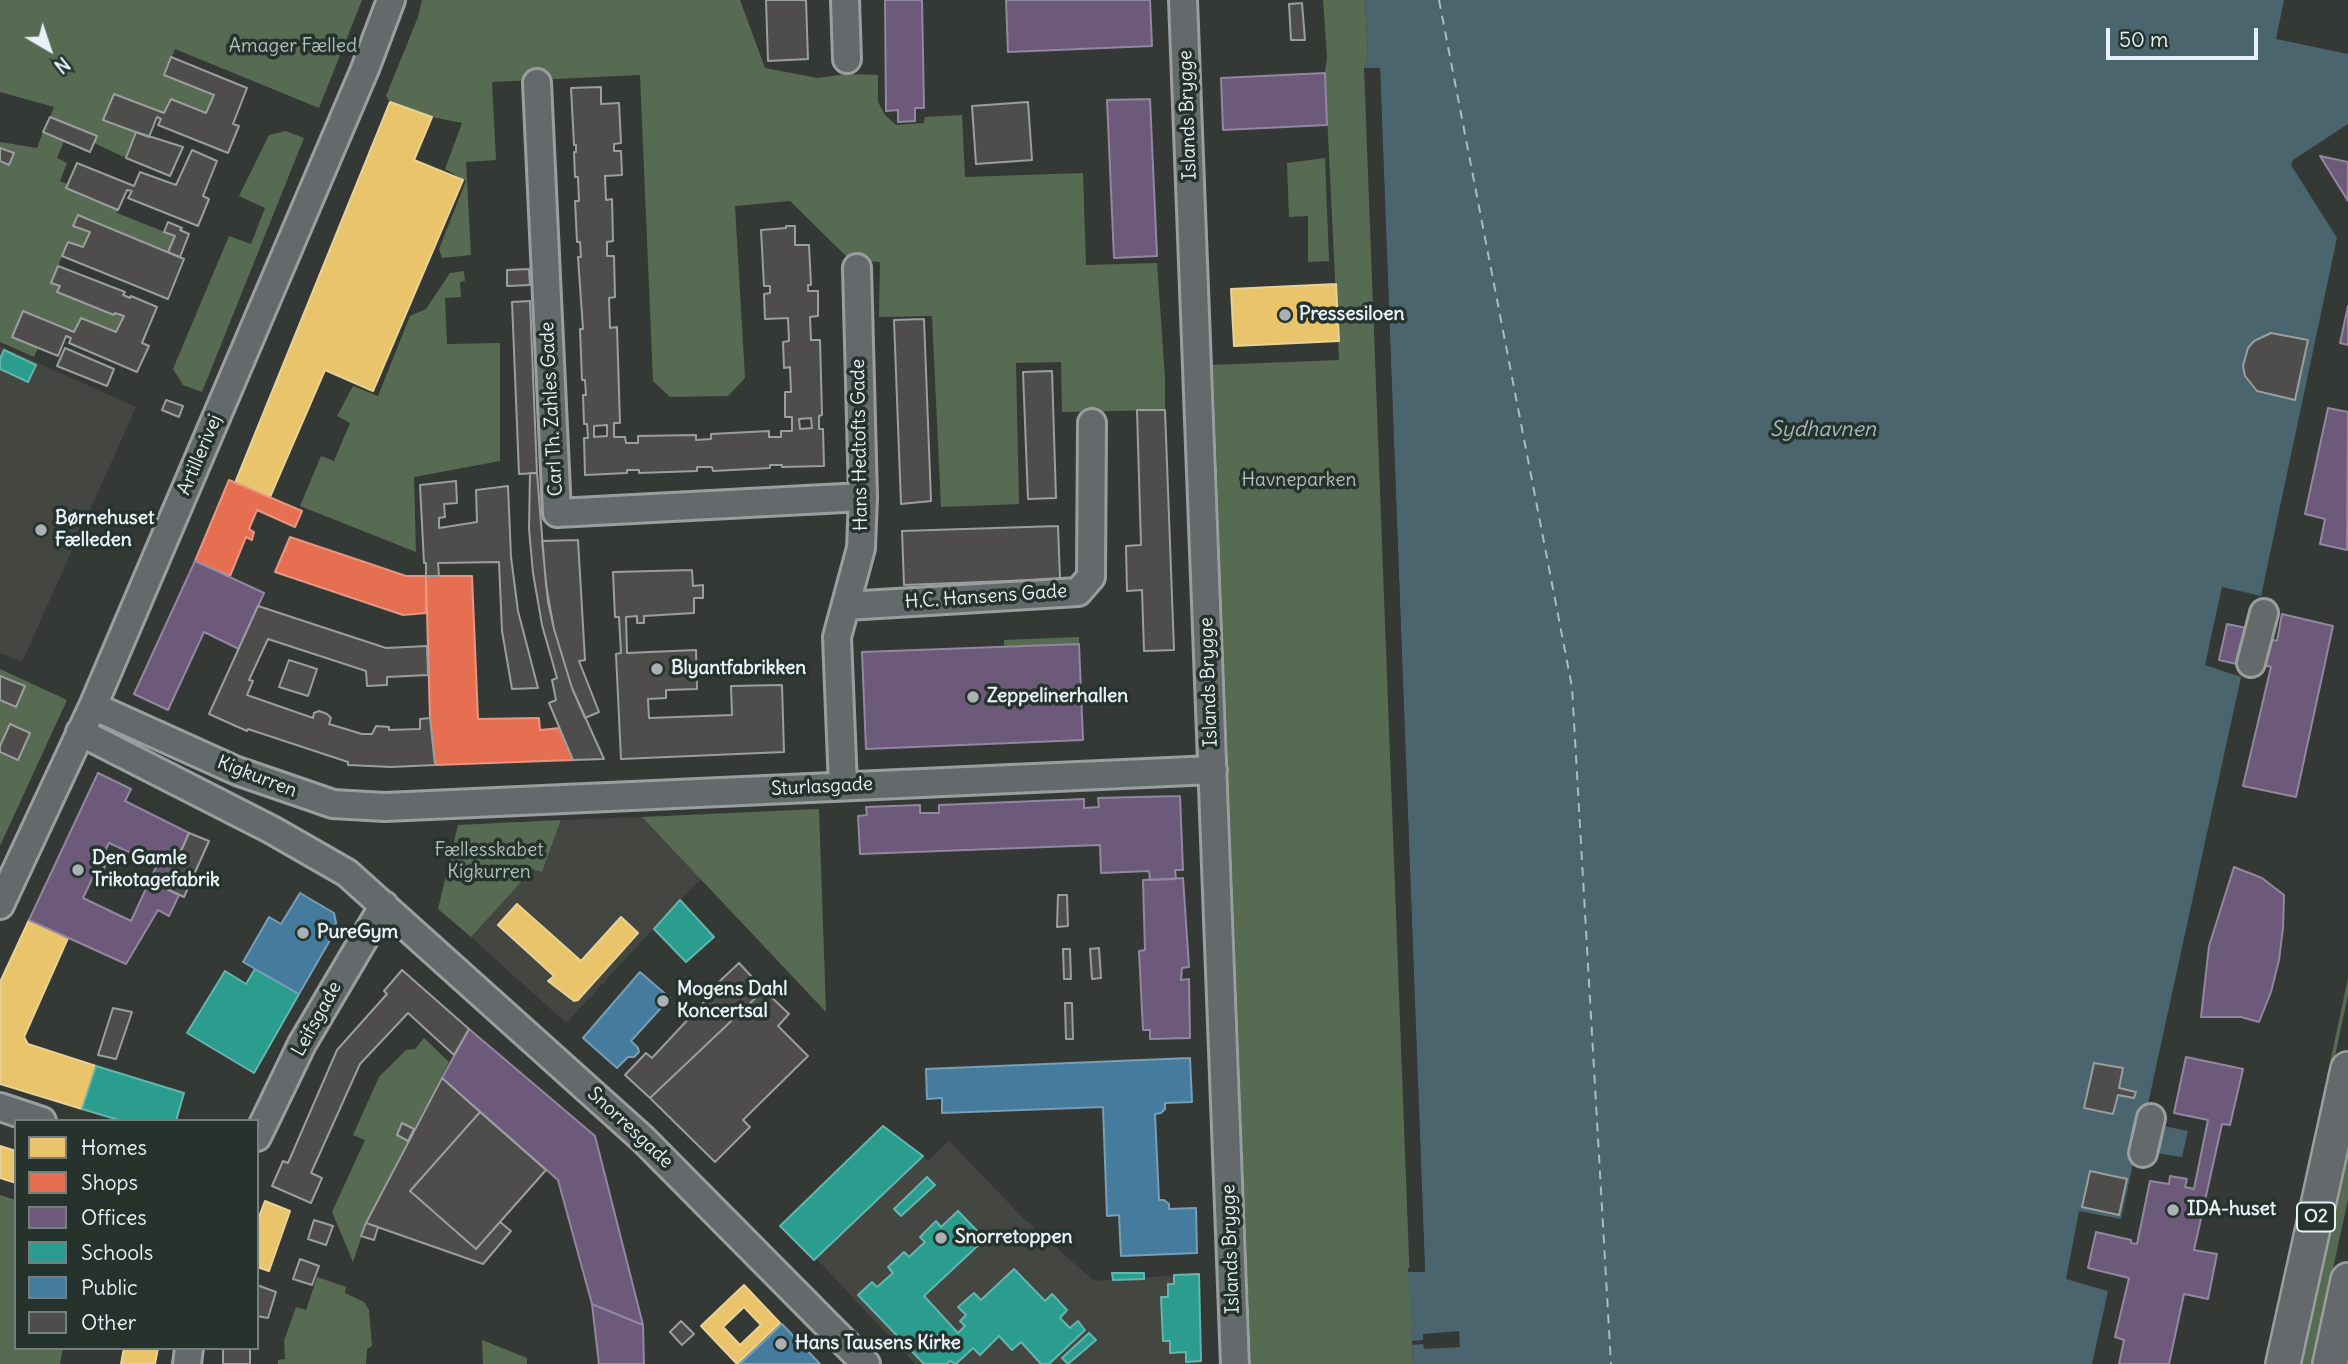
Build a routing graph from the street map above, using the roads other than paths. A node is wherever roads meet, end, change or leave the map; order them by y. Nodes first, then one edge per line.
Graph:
1 (391, 0) edge
2 (845, 0) edge
3 (1183, 0) edge
4 (848, 59) dead end
5 (537, 83) dead end
6 (857, 268) dead end
7 (1092, 423) dead end
8 (863, 497) junction
9 (846, 606) junction
10 (2264, 614) dead end
11 (2251, 663) dead end
12 (93, 706) junction
13 (80, 732) junction
14 (1213, 770) junction
15 (843, 786) junction
16 (431, 804) joint
17 (0, 905) edge
18 (384, 905) junction
19 (2348, 1069) edge
20 (0, 1107) edge
21 (2151, 1118) dead end
22 (36, 1119) edge
23 (259, 1133) edge
24 (2143, 1153) dead end
25 (2348, 1280) edge
26 (866, 1364) edge
27 (1235, 1364) edge
28 (2283, 1364) edge
29 (2330, 1364) edge

1 - 12 street, Artillerivej
2 - 4 street
3 - 14 street, Islands Brygge
5 - 8 street, Carl Th. Zahles Gade
6 - 8 street, Hans Hedtofts Gade
7 - 9 street, H.C. Hansens Gade
8 - 9 street, Hans Hedtofts Gade
9 - 15 street, Hans Hedtofts Gade
10 - 11 street
12 - 13 street, Artillerivej
12 - 16 street, Kigkurren
13 - 17 street, Artillerivej
13 - 18 street, Kigkurren
14 - 15 street, Sturlasgade
14 - 27 street, Islands Brygge
15 - 16 street, Sturlasgade
18 - 23 street, Leifsgade
18 - 26 street, Snorresgade
19 - 28 main road, O2
20 - 22 street
21 - 24 street
25 - 29 main road

